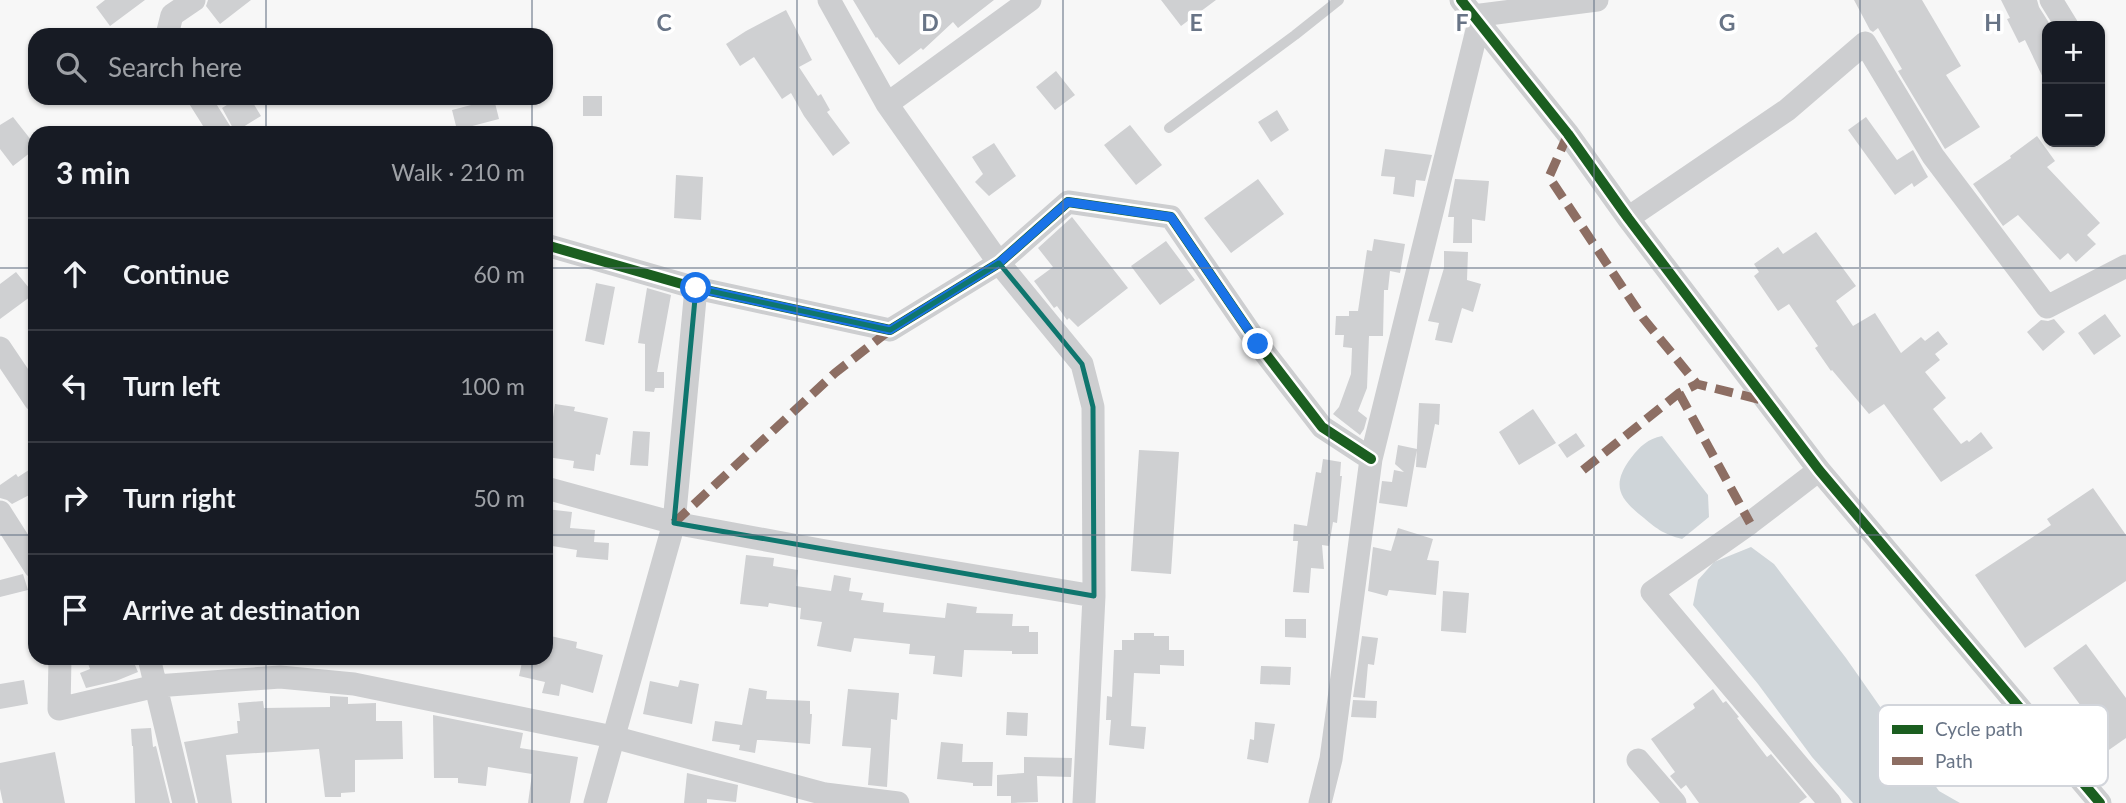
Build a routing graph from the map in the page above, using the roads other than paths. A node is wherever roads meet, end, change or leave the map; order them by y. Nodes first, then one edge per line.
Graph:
1 (194, 0) edge
2 (829, 0) edge
3 (1030, 0) edge
4 (1339, 0) edge
5 (1597, 0) edge
6 (2051, 0) edge
7 (1482, 10) edge
8 (2064, 21) edge
9 (169, 28) edge
10 (887, 104) junction
11 (203, 105) edge
12 (217, 126) edge
13 (1169, 128) dead end
14 (1628, 218) junction
15 (553, 246) edge
16 (999, 263) junction
17 (2126, 266) edge
18 (696, 288) junction
19 (0, 348) edge
20 (28, 390) edge
21 (1371, 459) junction
22 (1819, 470) junction
23 (553, 490) edge
24 (0, 512) edge
25 (674, 523) junction
26 (28, 556) edge
27 (1094, 596) junction
28 (60, 665) edge
29 (151, 665) edge
30 (156, 685) junction
31 (2017, 705) edge
32 (613, 737) junction
33 (1638, 760) dead end
34 (2086, 786) edge
35 (184, 803) edge
36 (595, 803) edge
37 (898, 803) edge
38 (1084, 803) edge
39 (1320, 803) edge
40 (1675, 803) edge
41 (1830, 803) edge
42 (2100, 803) edge

1 - 9 street
2 - 10 street
3 - 10 street
4 - 13 lane
5 - 7 street
6 - 8 street
7 - 14 street
7 - 21 street
10 - 16 street
11 - 12 street
14 - 17 street
14 - 22 street
15 - 18 street
16 - 18 street
16 - 21 street
16 - 27 street
18 - 25 street
19 - 20 street
21 - 39 street
22 - 31 street
22 - 41 street
23 - 25 street
24 - 26 street
25 - 27 street
25 - 32 street
27 - 38 street
28 - 30 street
29 - 30 street
30 - 32 street
30 - 35 street
32 - 36 street
32 - 37 street
33 - 40 street
34 - 42 street

